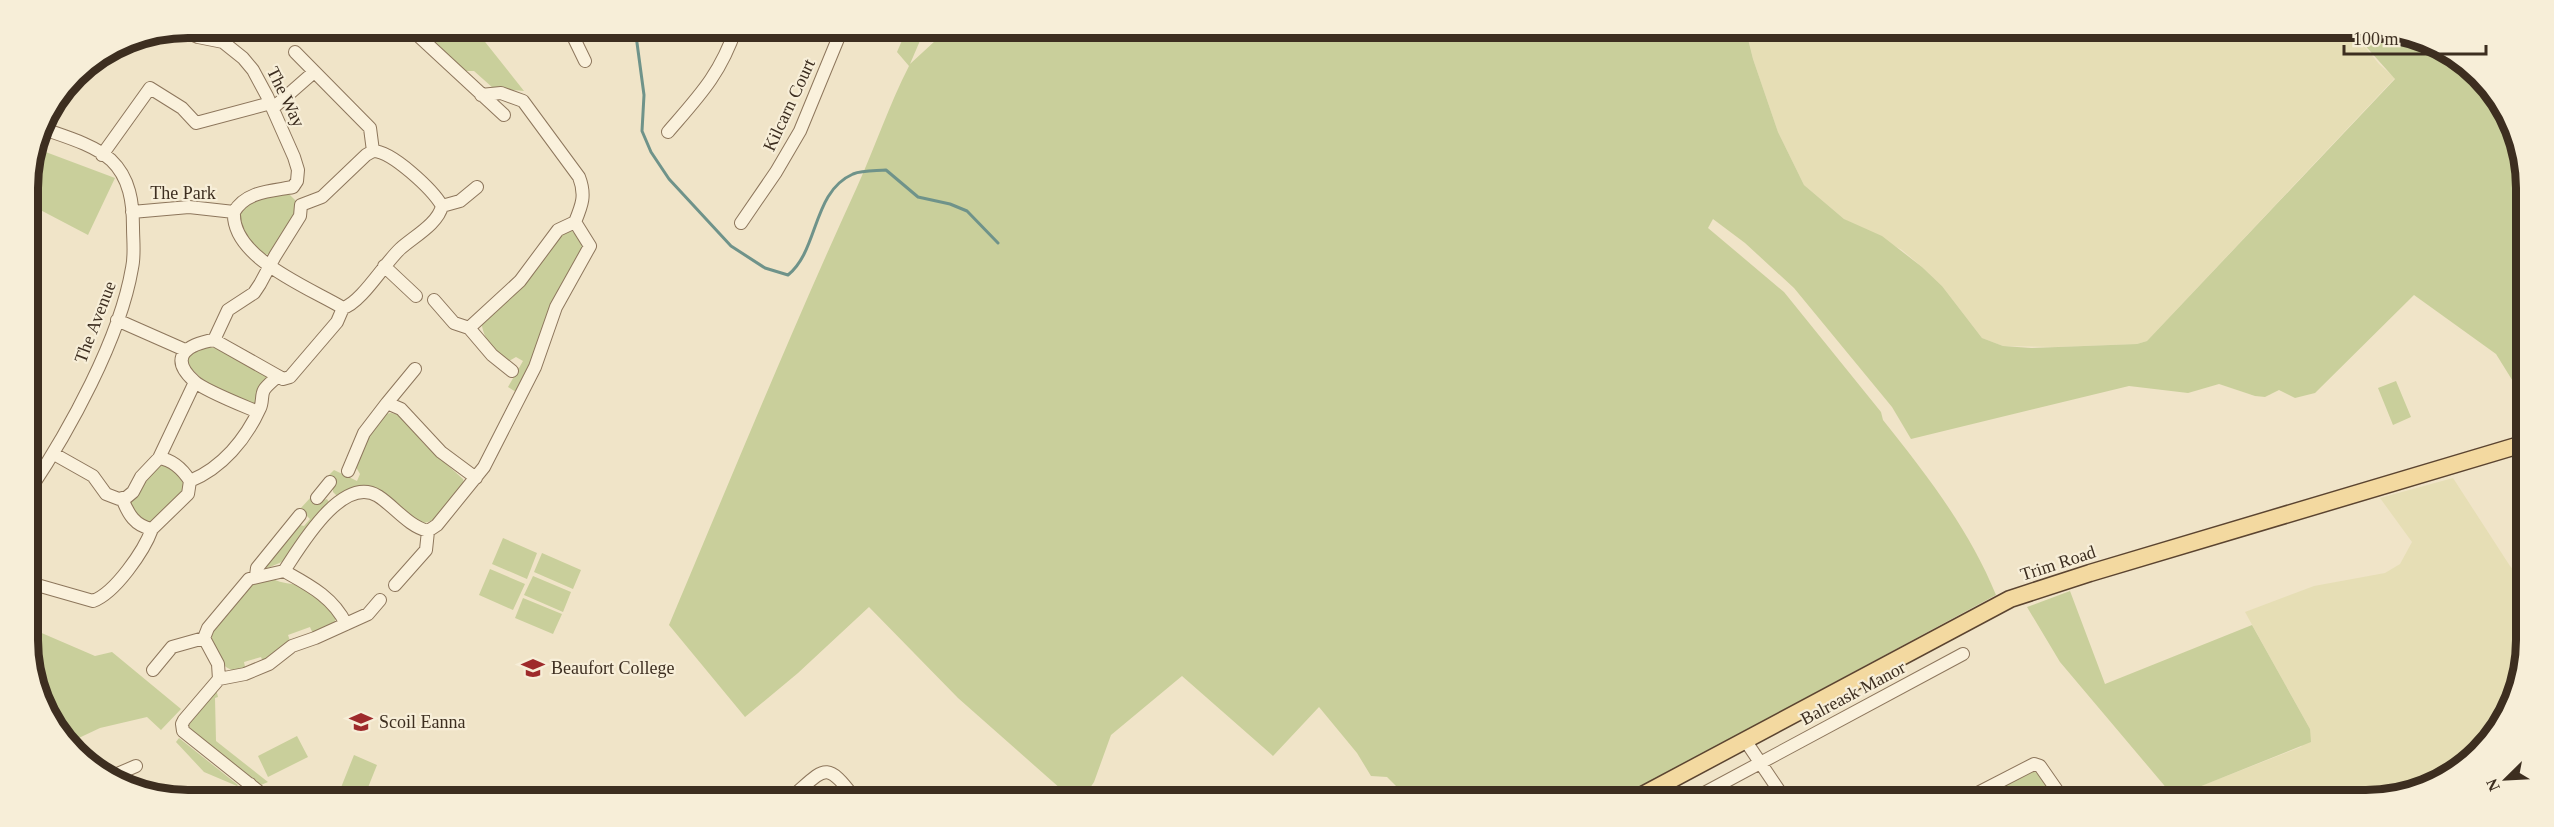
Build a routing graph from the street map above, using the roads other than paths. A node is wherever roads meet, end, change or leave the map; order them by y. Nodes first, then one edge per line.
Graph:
1 (203, 38) edge
2 (224, 38) edge
3 (421, 38) edge
4 (574, 38) edge
5 (732, 38) edge
6 (838, 38) edge
7 (223, 42) junction
8 (294, 52) dead end
9 (585, 61) dead end
10 (314, 72) junction
11 (482, 95) junction
12 (272, 106) junction
13 (504, 115) dead end
14 (49, 131) edge
15 (668, 132) dead end
16 (373, 150) junction
17 (102, 155) junction
18 (293, 187) junction
19 (477, 187) dead end
20 (301, 205) junction
21 (442, 206) junction
22 (132, 212) junction
23 (234, 212) junction
24 (575, 222) junction
25 (741, 223) dead end
26 (384, 266) junction
27 (269, 267) junction
28 (416, 296) dead end
29 (434, 300) dead end
30 (343, 309) junction
31 (117, 320) junction
32 (469, 328) junction
33 (214, 340) junction
34 (185, 350) junction
35 (415, 369) dead end
36 (512, 371) dead end
37 (278, 376) junction
38 (195, 382) junction
39 (387, 403) junction
40 (258, 412) junction
41 (2516, 446) edge
42 (54, 454) junction
43 (159, 458) junction
44 (348, 471) dead end
45 (38, 476) edge
46 (476, 478) junction
47 (190, 481) junction
48 (324, 490) dead end
49 (122, 498) junction
50 (337, 502) junction
51 (300, 515) dead end
52 (152, 530) junction
53 (428, 531) junction
54 (284, 571) junction
55 (256, 576) junction
56 (38, 585) edge
57 (395, 585) dead end
58 (380, 600) dead end
59 (346, 624) junction
60 (204, 638) junction
61 (1963, 654) dead end
62 (153, 669) dead end
63 (219, 679) junction
64 (1745, 740) junction
65 (1760, 763) junction
66 (136, 766) dead end
67 (119, 773) edge
68 (250, 784) junction
69 (1653, 789) edge
70 (1711, 789) edge
71 (1778, 789) edge
72 (1985, 789) edge
73 (2056, 789) edge
74 (245, 790) edge
75 (257, 790) edge
76 (801, 790) edge
77 (848, 790) edge

1 - 7 street, The Way
2 - 7 street
3 - 11 street
4 - 9 street
5 - 15 street
6 - 25 street, Kilcarn Court
7 - 12 street, The Way
8 - 10 street
10 - 12 street
10 - 16 street
11 - 13 street
11 - 24 street
12 - 17 street
12 - 18 street, The Way
14 - 17 street, The Avenue
16 - 20 street
16 - 21 street
17 - 22 street, The Avenue
18 - 20 street
18 - 23 street, The Park
19 - 21 street
20 - 27 street
21 - 26 street
22 - 23 street, The Park
22 - 31 street, The Avenue
23 - 27 street, The Park
24 - 32 street
24 - 46 street
26 - 28 street
26 - 30 street
27 - 30 street, The Park
27 - 33 street
29 - 32 street
30 - 37 street
31 - 34 street
31 - 42 street, The Avenue
32 - 36 street
33 - 34 street
33 - 37 street
34 - 38 street
35 - 39 street
37 - 40 street
38 - 40 street
38 - 43 street
39 - 44 street
39 - 46 street
40 - 47 street
41 - 64 main road, Trim Road
42 - 45 street, The Avenue
42 - 49 street
43 - 47 street
43 - 49 street
46 - 53 street
47 - 52 street
48 - 50 street
49 - 52 street
50 - 53 street
50 - 54 street
51 - 55 street
52 - 56 street
53 - 57 street
54 - 55 street
54 - 59 street
55 - 60 street
58 - 59 street
59 - 63 street
60 - 62 street
60 - 63 street
61 - 65 street, Balreask Manor
63 - 68 street
64 - 65 street
64 - 69 main road, Trim Road
65 - 70 street, Balreask Manor
65 - 71 street
66 - 67 street
68 - 74 street
68 - 75 street
72 - 73 street
76 - 77 street

